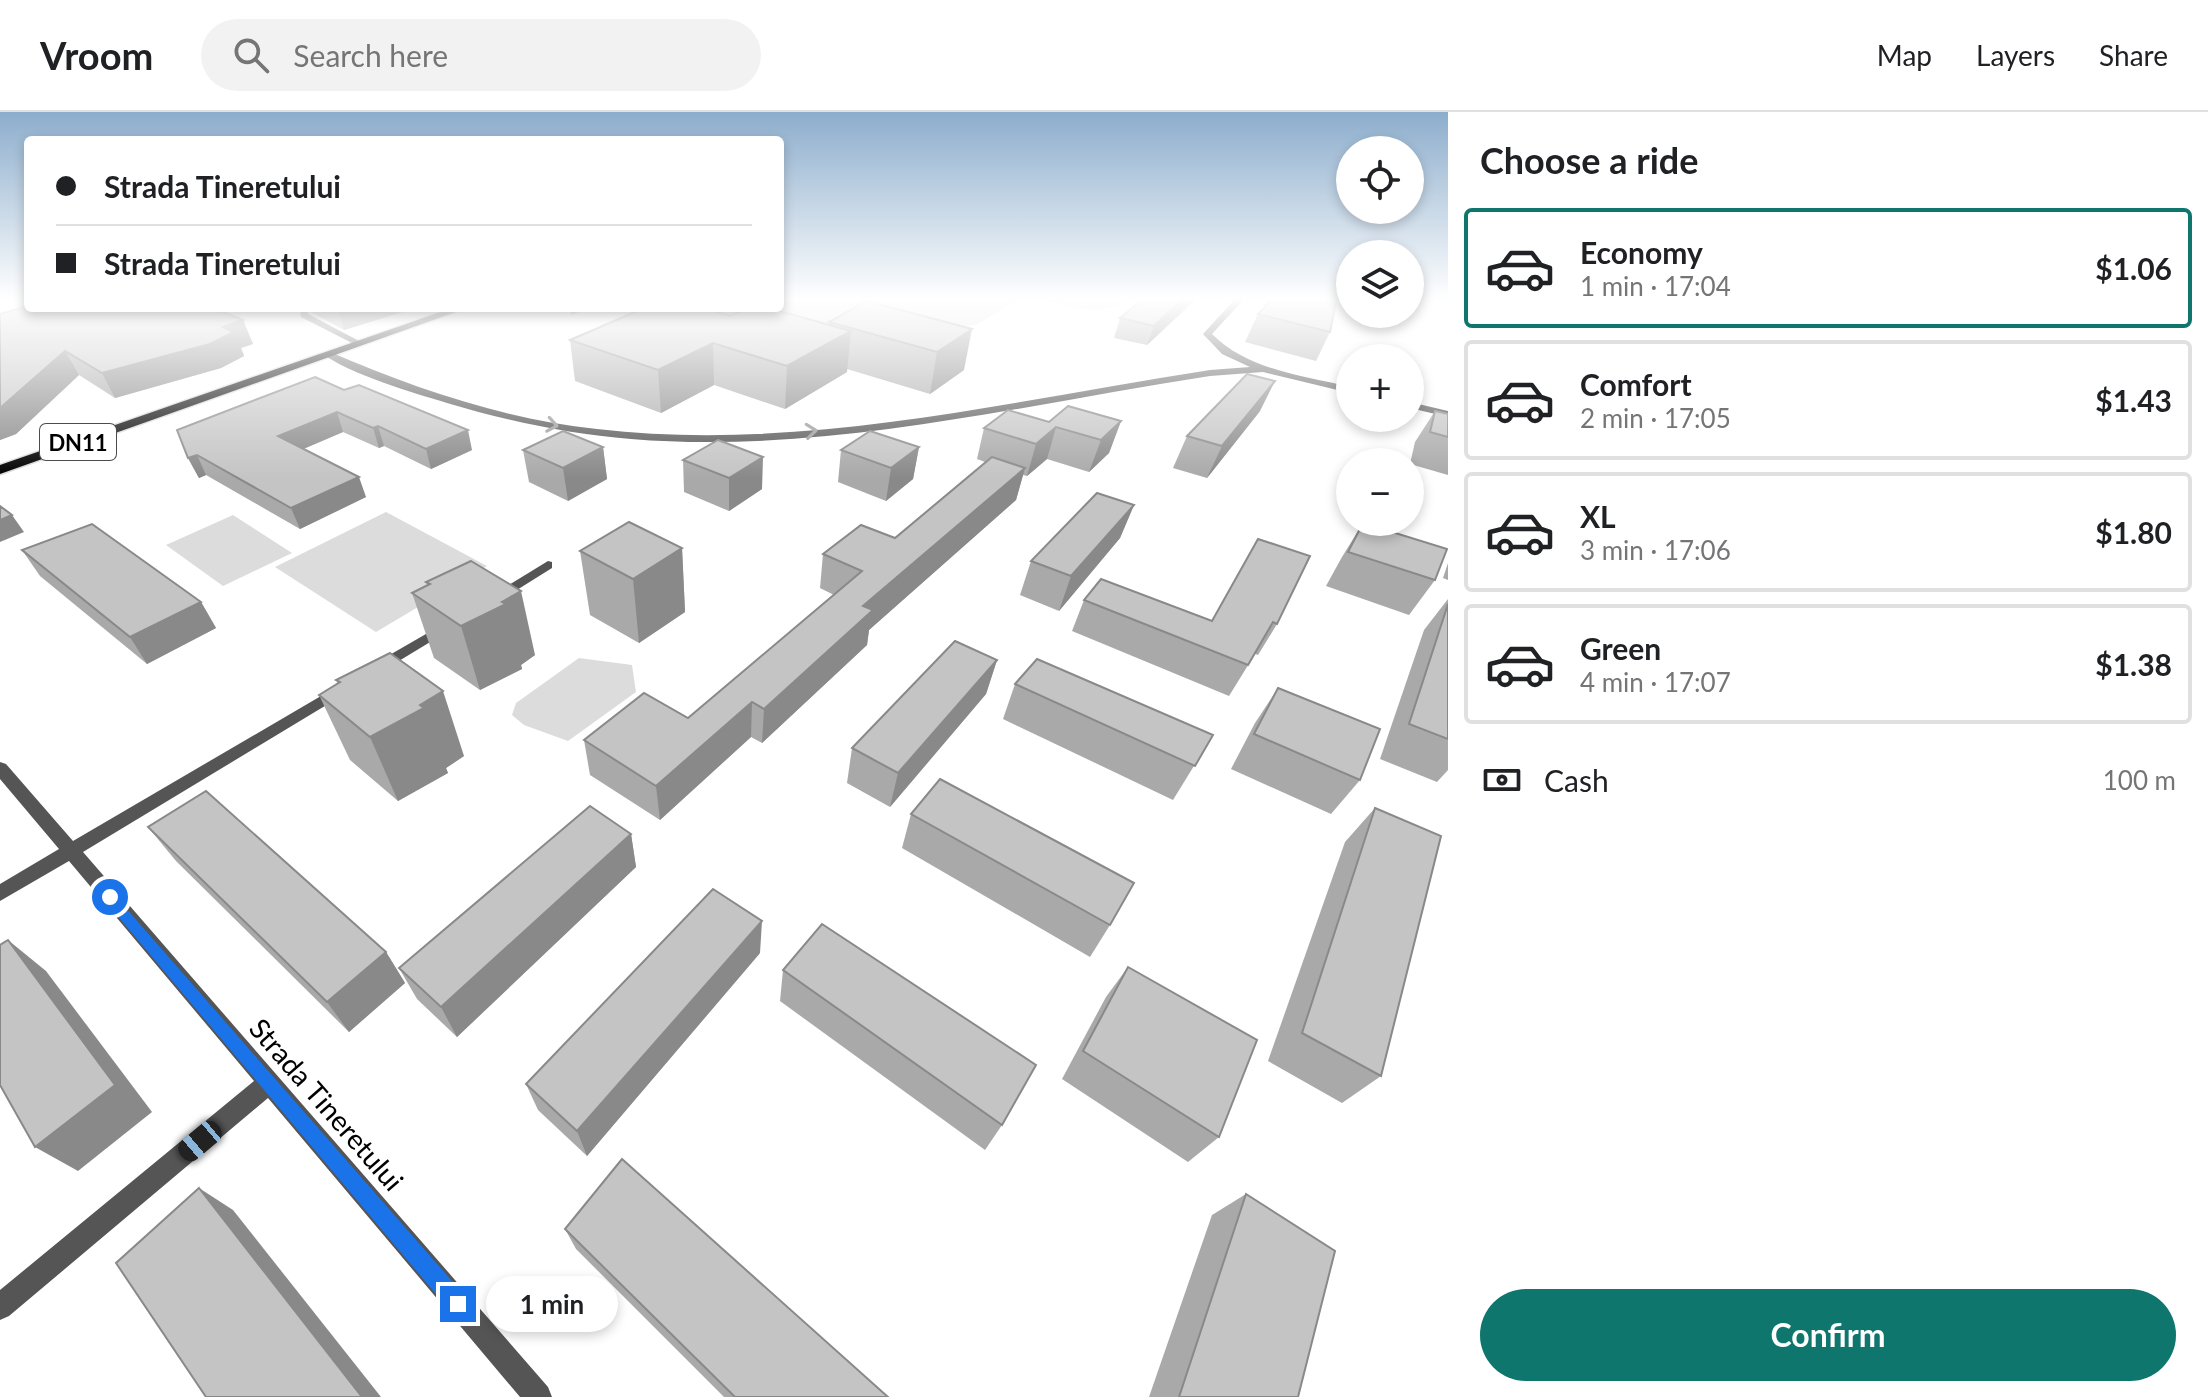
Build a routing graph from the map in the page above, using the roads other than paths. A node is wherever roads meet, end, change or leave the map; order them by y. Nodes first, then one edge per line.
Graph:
1 (316, 358) edge
2 (336, 358) edge
3 (1234, 358) edge
4 (1263, 369) junction
5 (1336, 387) edge
6 (1424, 408) edge
7 (1448, 414) edge
8 (0, 470) edge
9 (548, 565) dead end
10 (0, 768) edge
11 (70, 850) junction
12 (0, 893) edge
13 (269, 1083) junction
14 (0, 1307) edge
15 (538, 1397) edge

1 - 8 main road, DN11
2 -> 4 street
3 - 4 street
4 - 5 street
6 - 7 street
9 - 11 street
10 - 11 street, Strada Tineretului
11 - 12 street
11 - 13 street, Strada Tineretului
13 - 14 street
13 - 15 street, Strada Tineretului

